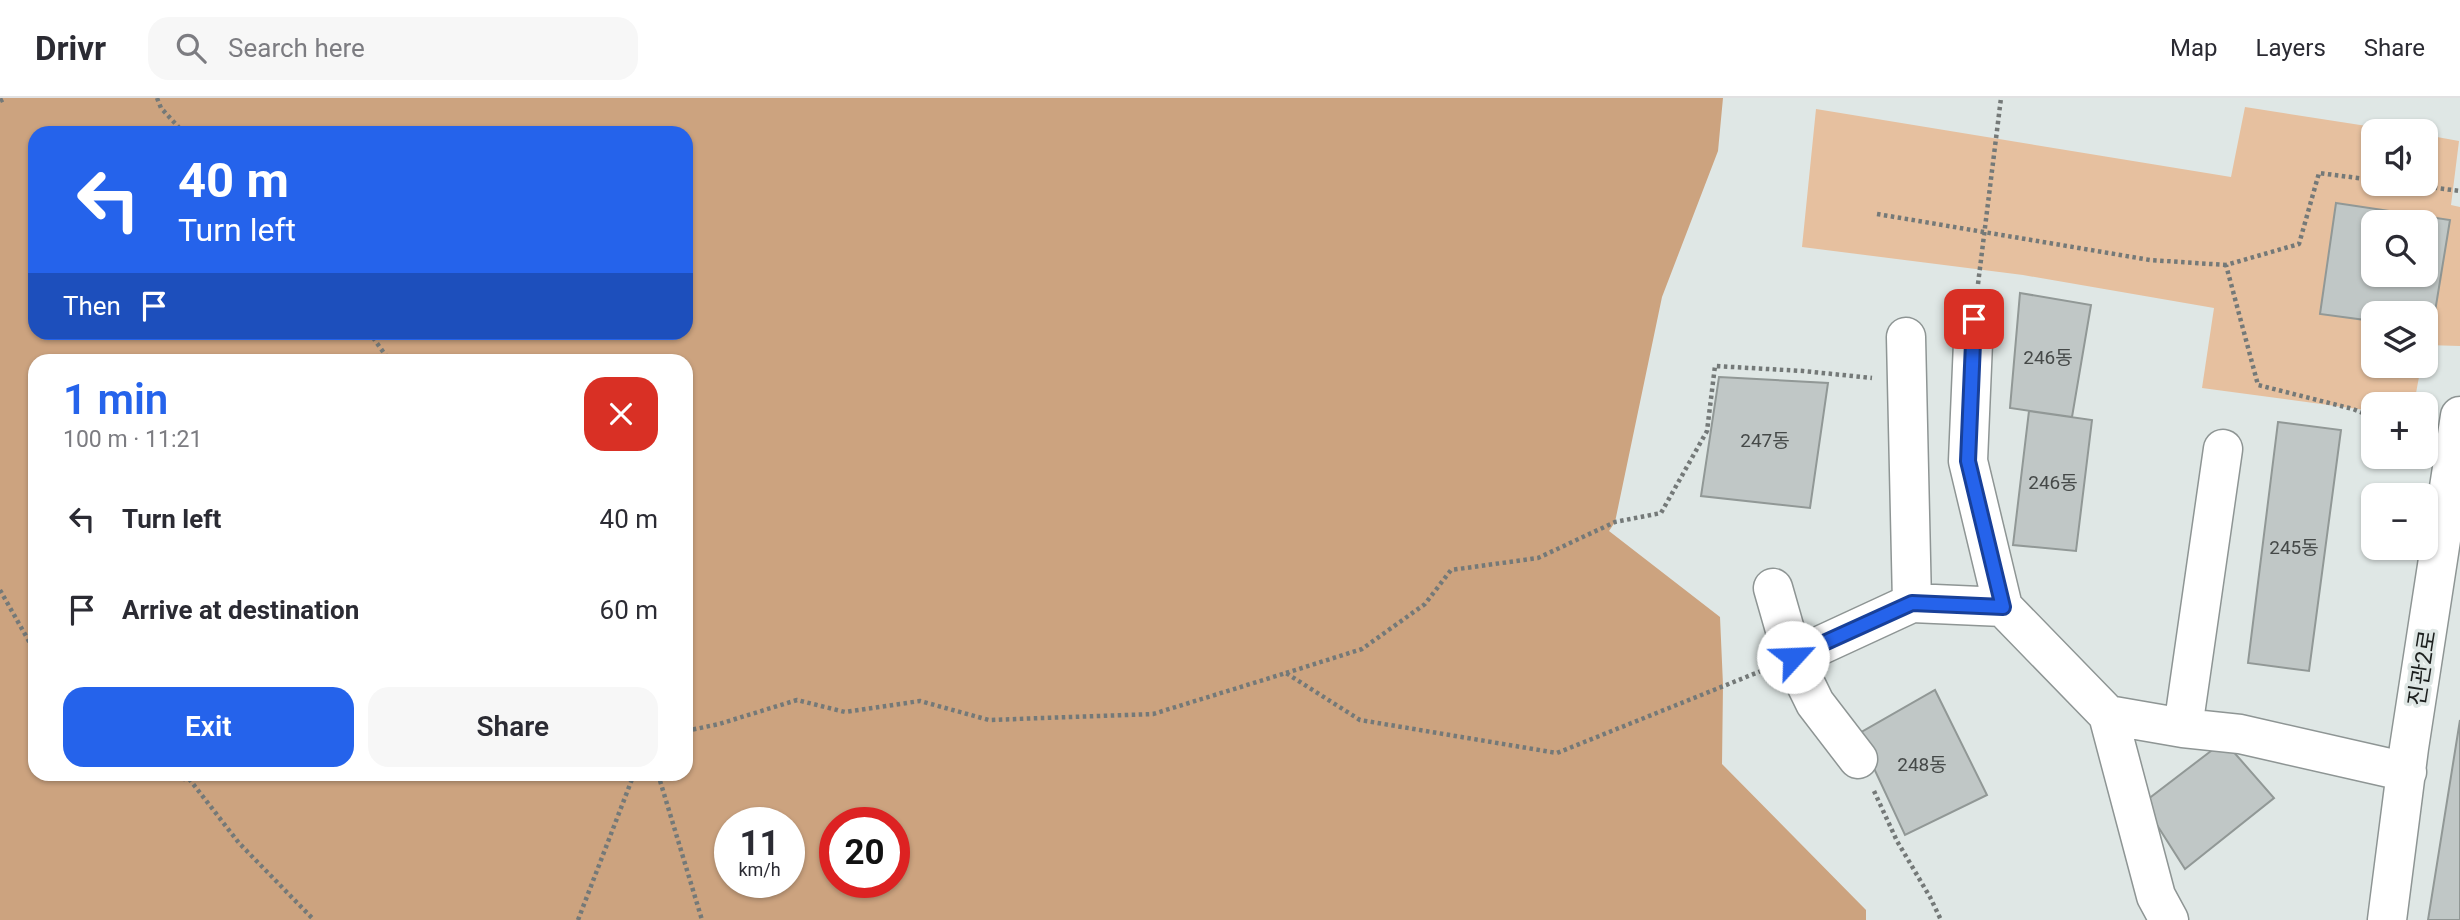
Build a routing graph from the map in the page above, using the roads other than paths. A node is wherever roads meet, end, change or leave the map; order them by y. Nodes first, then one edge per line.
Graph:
1 (1974, 319) road end
2 (1906, 337) dead end
3 (2460, 416) edge
4 (2223, 449) dead end
5 (1773, 588) dead end
6 (1912, 603) junction
7 (2003, 607) junction
8 (1793, 657) junction
9 (2109, 715) junction
10 (2182, 728) junction
11 (1858, 759) road end
12 (2407, 772) junction
13 (2169, 920) edge
14 (2387, 920) edge

1 - 7 street
2 - 6 street
3 - 12 street, 진관2로
4 - 10 street
5 - 8 street
6 - 7 street
6 - 8 street
7 - 9 street
8 - 11 street
9 - 10 street
9 - 13 street
10 - 12 street
12 - 14 street, 진관2로

